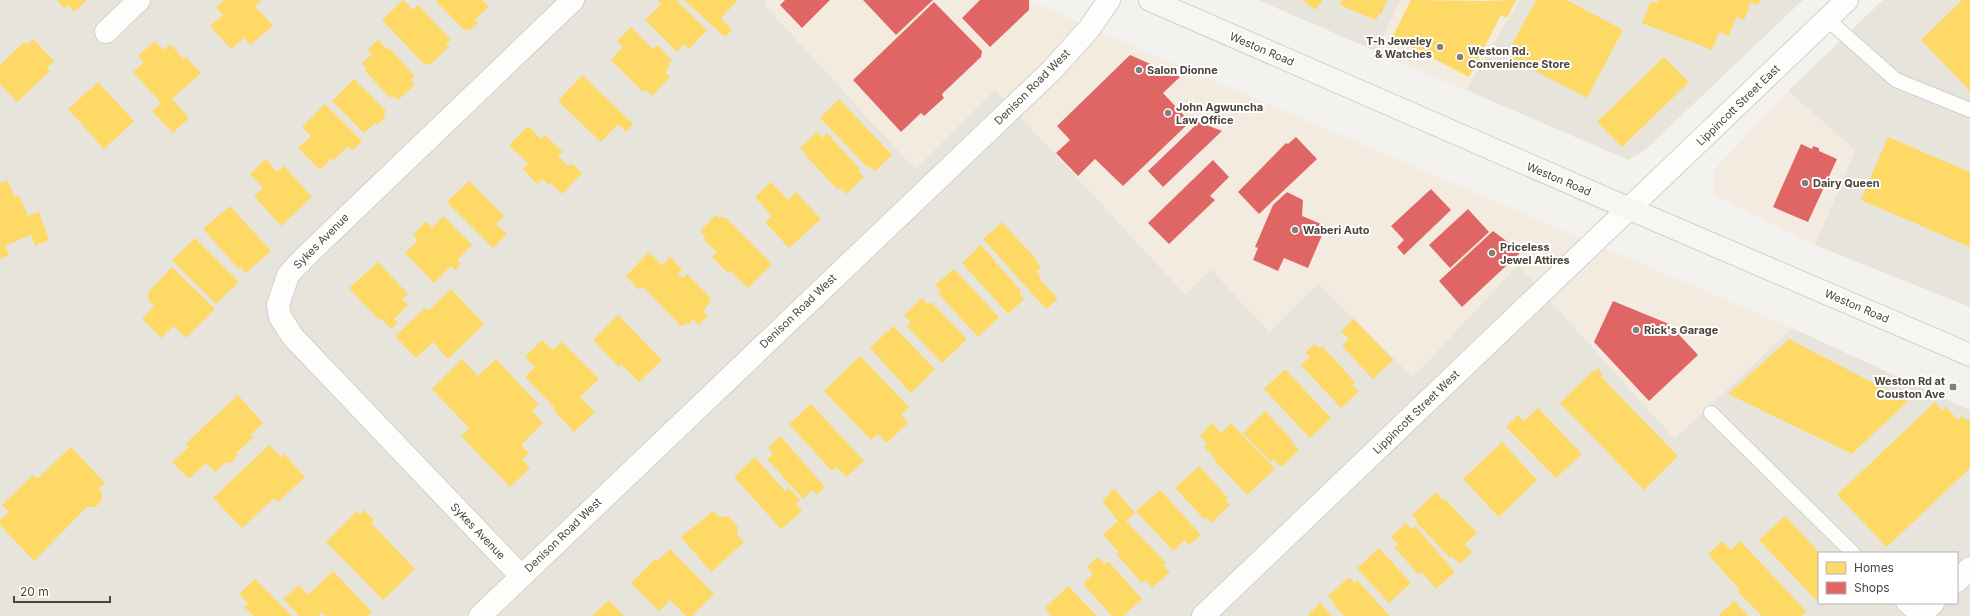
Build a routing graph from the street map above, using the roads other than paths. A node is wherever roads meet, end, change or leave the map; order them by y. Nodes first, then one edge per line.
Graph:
1 (139, 0) edge
2 (573, 0) edge
3 (1109, 0) edge
4 (1150, 0) edge
5 (1847, 0) edge
6 (1827, 19) junction
7 (106, 32) dead end
8 (1970, 110) edge
9 (1630, 209) junction
10 (1970, 355) edge
11 (1711, 413) dead end
12 (1852, 552) edge
13 (1970, 568) edge
14 (520, 575) junction
15 (1958, 579) edge
16 (1904, 604) edge
17 (1932, 604) edge
18 (480, 616) edge
19 (1203, 616) edge
20 (1917, 616) edge
21 (1920, 616) edge

1 - 7 street
2 - 14 street, Sykes Avenue
3 - 14 street, Denison Road West
4 - 9 main road, Weston Road
5 - 6 street, Lippincott Street East
6 - 8 lane
6 - 9 street, Lippincott Street East
9 - 10 main road, Weston Road
9 - 19 street, Lippincott Street West
11 - 12 lane
13 - 15 street
14 - 18 street, Denison Road West
16 - 20 lane
17 - 21 street

